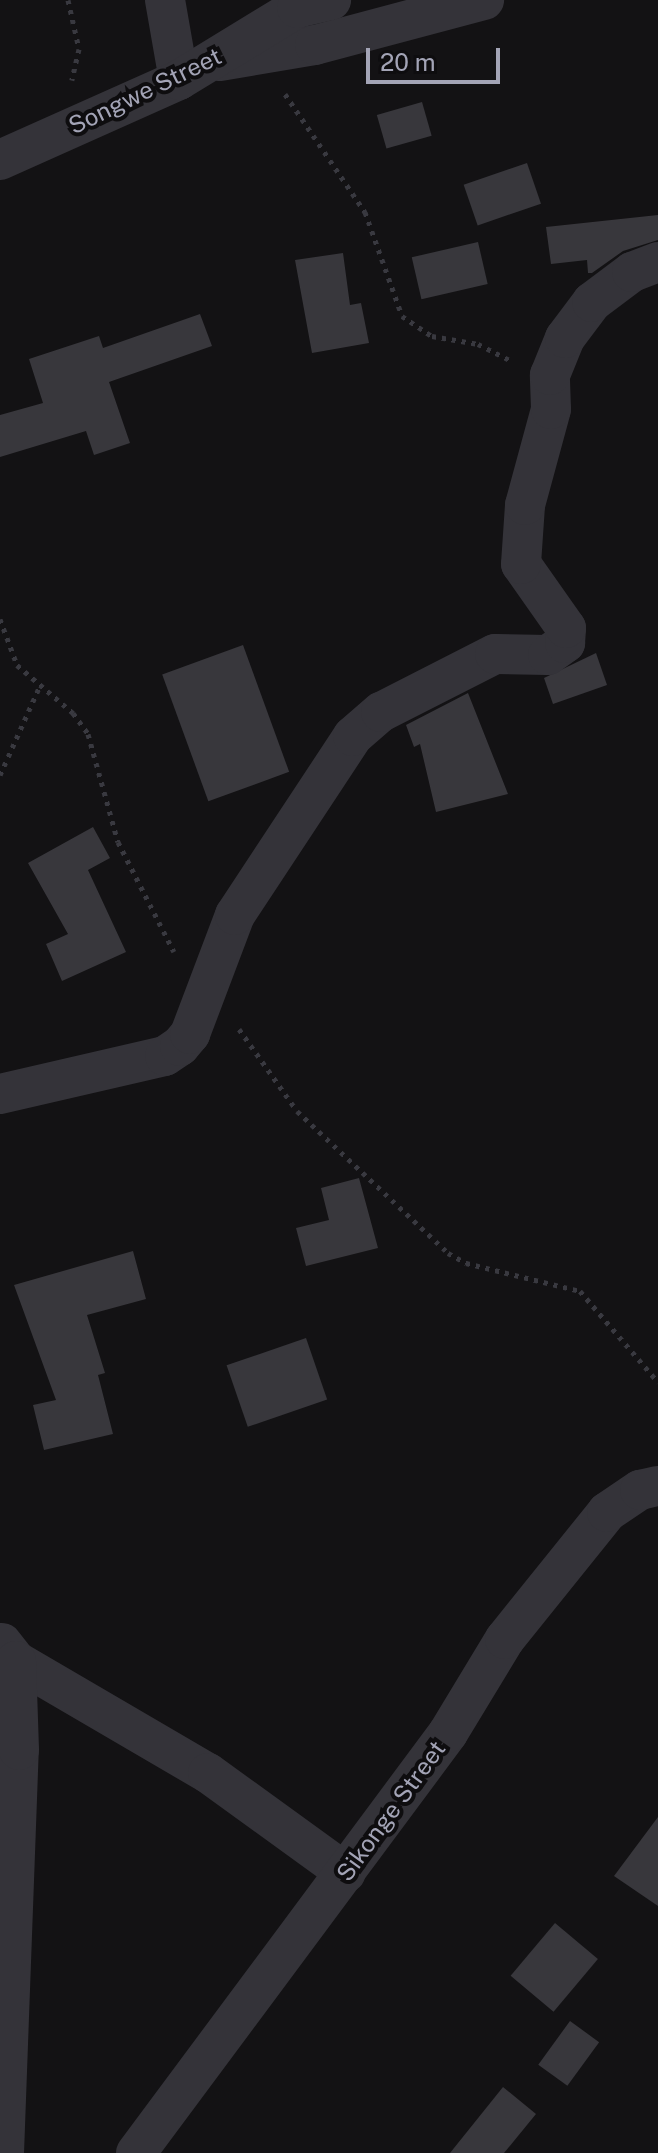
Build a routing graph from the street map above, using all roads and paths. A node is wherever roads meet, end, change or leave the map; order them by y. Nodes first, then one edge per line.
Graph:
1 (68, 0) edge
2 (165, 0) edge
3 (331, 0) edge
4 (484, 0) edge
5 (258, 58) junction
6 (196, 71) junction
7 (61, 132) junction
8 (0, 160) edge
9 (658, 262) edge
10 (550, 375) junction
11 (0, 619) edge
12 (39, 688) junction
13 (0, 775) edge
14 (202, 999) junction
15 (0, 1094) edge
16 (658, 1382) edge
17 (658, 1486) edge
18 (8, 1651) edge
19 (346, 1873) junction
20 (4, 2153) edge
21 (136, 2153) edge

1 - 7 path
2 - 6 street
3 - 6 street, Songwe Street
4 - 5 street
5 - 6 street
5 - 10 path
6 - 7 street, Songwe Street
7 - 8 street, Songwe Street
9 - 10 street
10 - 14 street
11 - 12 path
12 - 13 path
12 - 14 path
14 - 15 street
14 - 16 path
17 - 19 street, Sikonge Street
18 - 19 street
18 - 20 street
19 - 21 street, Sikonge Street

